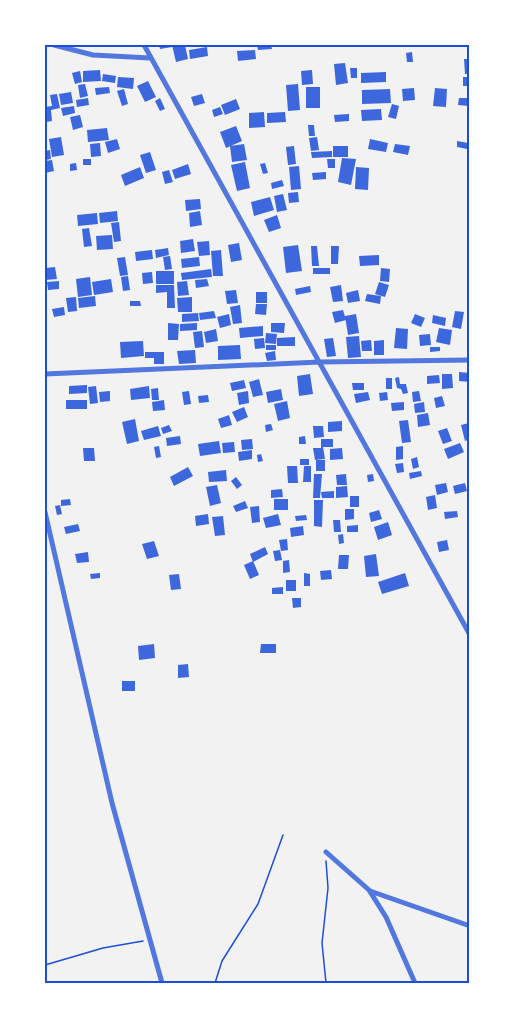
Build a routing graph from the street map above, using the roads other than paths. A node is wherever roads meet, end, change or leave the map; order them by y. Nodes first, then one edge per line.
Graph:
1 (54, 45) edge
2 (144, 45) edge
3 (150, 58) junction
4 (470, 360) edge
5 (320, 363) junction
6 (45, 374) edge
7 (45, 512) edge
8 (470, 635) edge
9 (326, 852) road end
10 (369, 890) junction
11 (470, 926) edge
12 (162, 983) edge
13 (415, 983) edge

1 - 3 street
2 - 3 street
3 - 5 street
4 - 5 street
5 - 6 street
5 - 8 street
7 - 12 street
9 - 10 street
10 - 11 street
10 - 13 street

